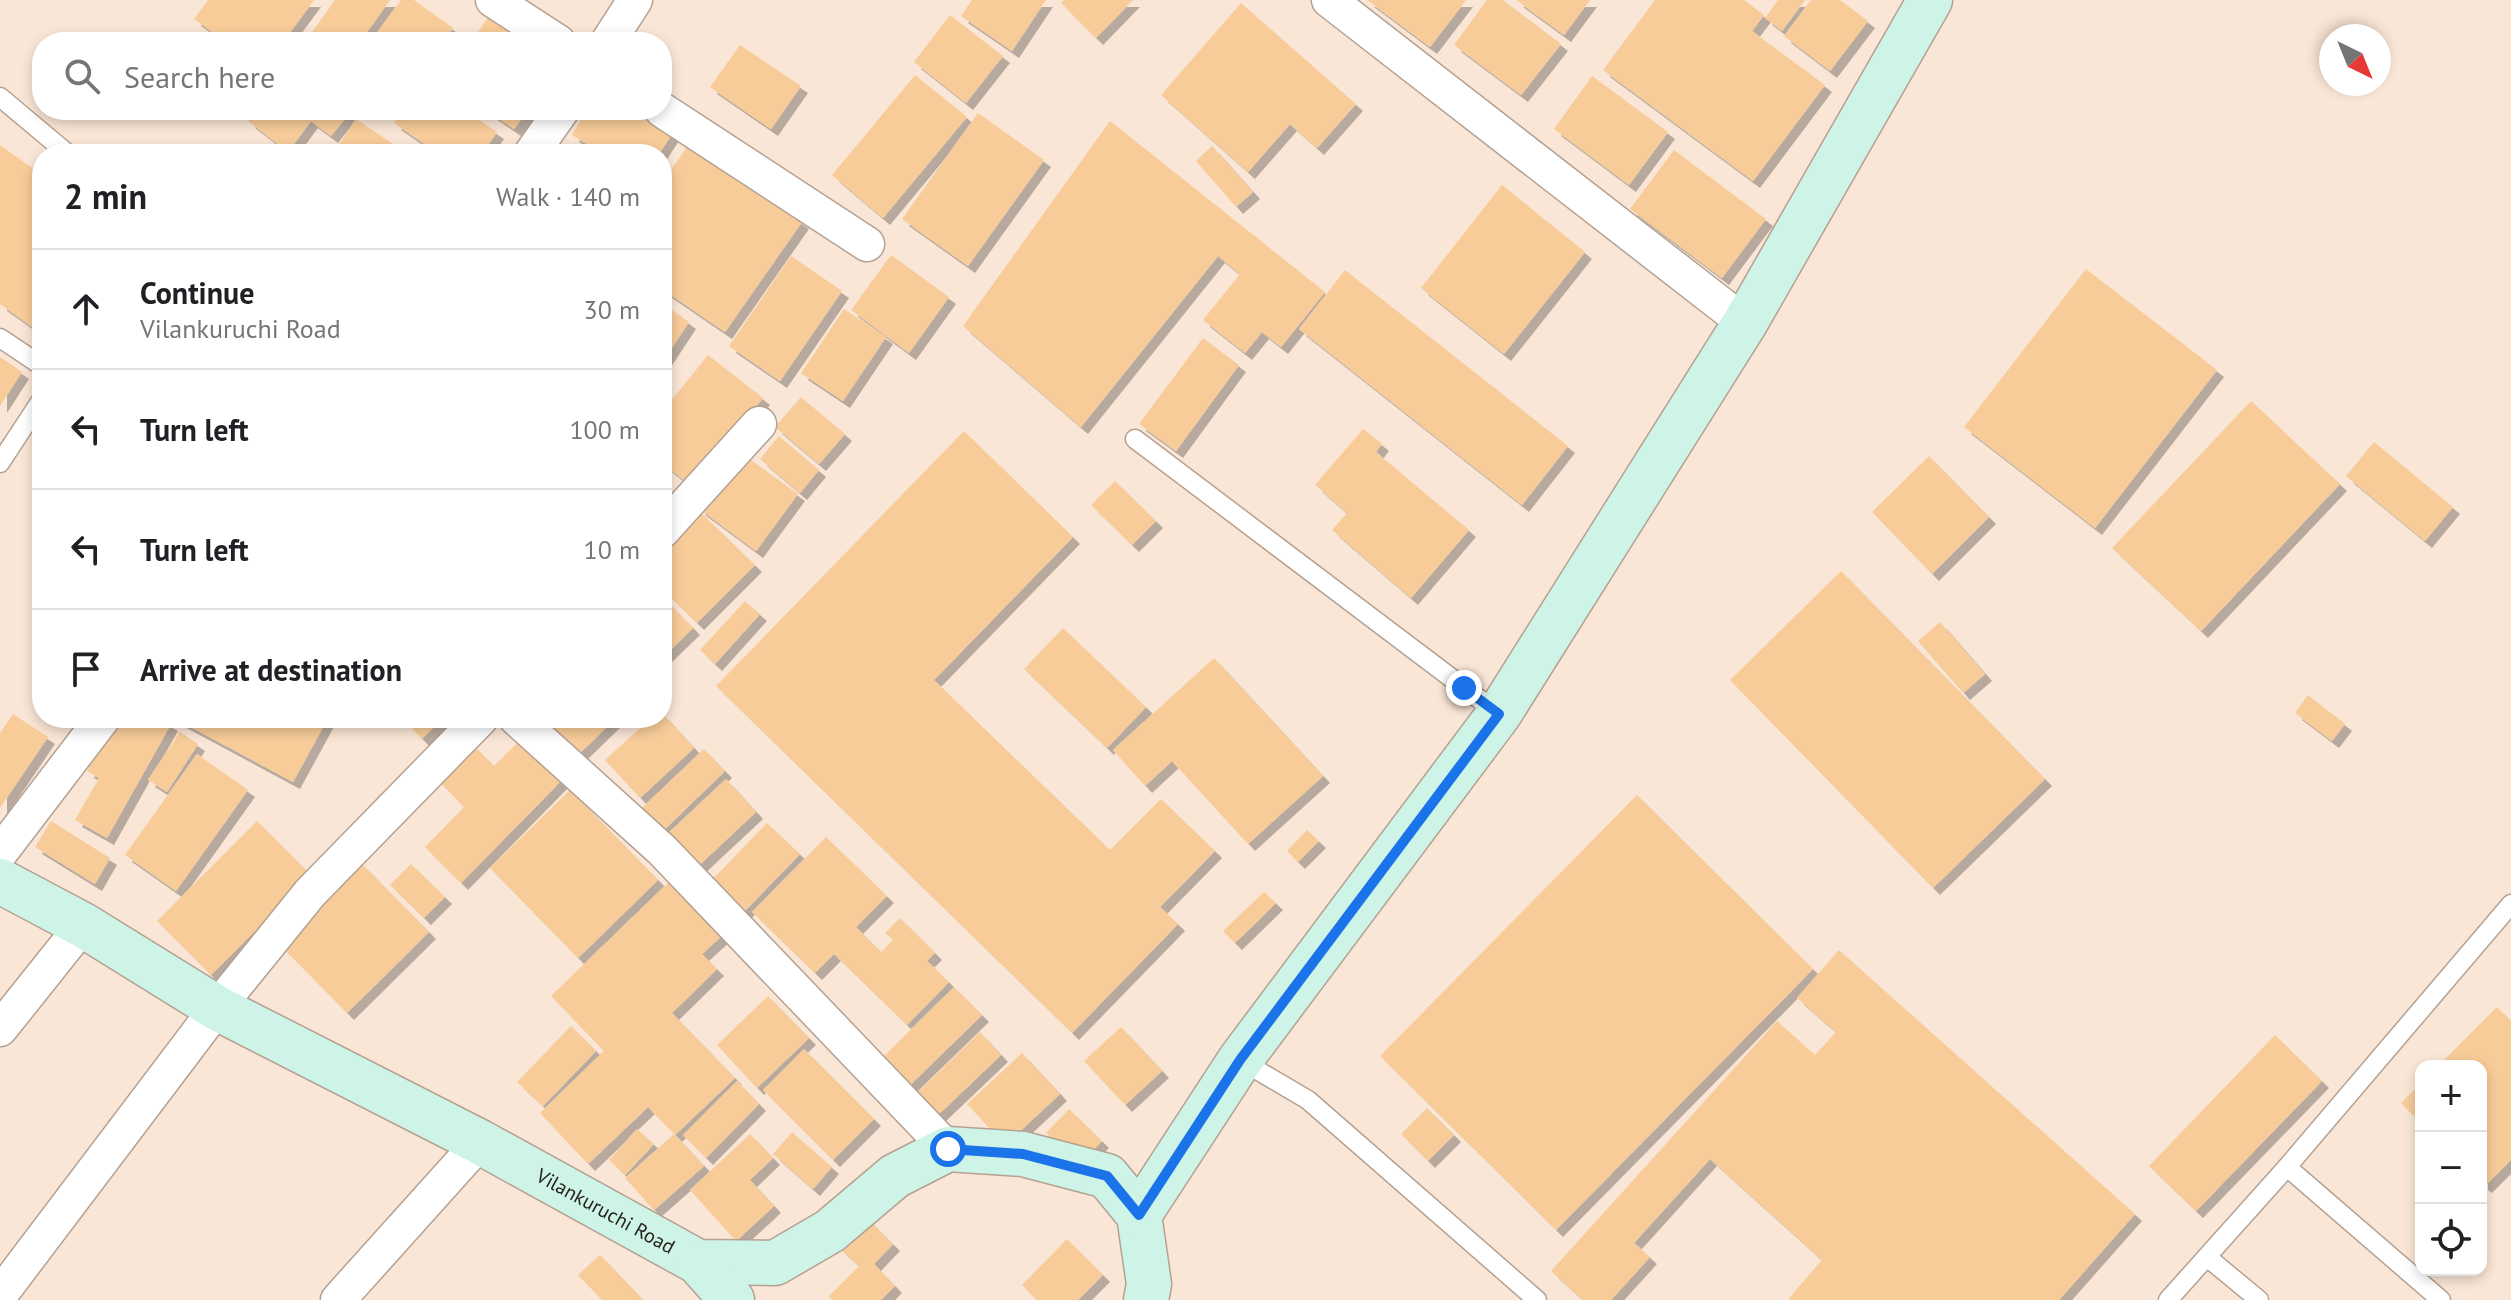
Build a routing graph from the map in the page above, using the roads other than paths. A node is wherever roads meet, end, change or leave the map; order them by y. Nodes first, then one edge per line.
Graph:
1 (493, 0) edge
2 (635, 0) edge
3 (1329, 0) edge
4 (1930, 0) edge
5 (543, 32) edge
6 (614, 32) edge
7 (0, 97) edge
8 (672, 117) edge
9 (555, 120) edge
10 (56, 144) edge
11 (538, 144) edge
12 (867, 244) dead end
13 (1745, 323) junction
14 (0, 338) edge
15 (32, 359) edge
16 (32, 414) edge
17 (759, 424) dead end
18 (1135, 439) dead end
19 (0, 463) edge
20 (672, 520) edge
21 (1499, 714) junction
22 (95, 728) edge
23 (471, 728) edge
24 (527, 728) edge
25 (0, 853) edge
26 (0, 881) edge
27 (2511, 904) edge
28 (83, 925) junction
29 (217, 1008) junction
30 (0, 1029) edge
31 (1240, 1060) junction
32 (480, 1142) junction
33 (948, 1149) junction
34 (2287, 1167) junction
35 (1139, 1215) junction
36 (2207, 1257) junction
37 (698, 1262) junction
38 (0, 1295) edge
39 (338, 1300) edge
40 (732, 1300) edge
41 (1146, 1300) edge
42 (1537, 1300) edge
43 (2168, 1300) edge
44 (2259, 1300) edge
45 (2441, 1300) edge

1 - 5 street
2 - 6 street
3 - 13 street
4 - 13 street
7 - 10 lane
8 - 12 street
9 - 11 street
13 - 21 street
14 - 15 lane
16 - 19 lane
17 - 20 street
18 - 21 lane
21 - 31 street
22 - 25 street
23 - 29 street
24 - 33 street
26 - 28 street, Vilankuruchi Road
27 - 34 lane
28 - 29 street, Vilankuruchi Road
28 - 30 street
29 - 32 street, Vilankuruchi Road
29 - 38 street
31 - 35 street
31 - 42 lane
32 - 37 street, Vilankuruchi Road
32 - 39 street
33 - 35 street
33 - 37 street, Vilankuruchi Road
34 - 36 lane
34 - 45 lane
35 - 41 street
36 - 43 lane
36 - 44 lane
37 - 40 street

